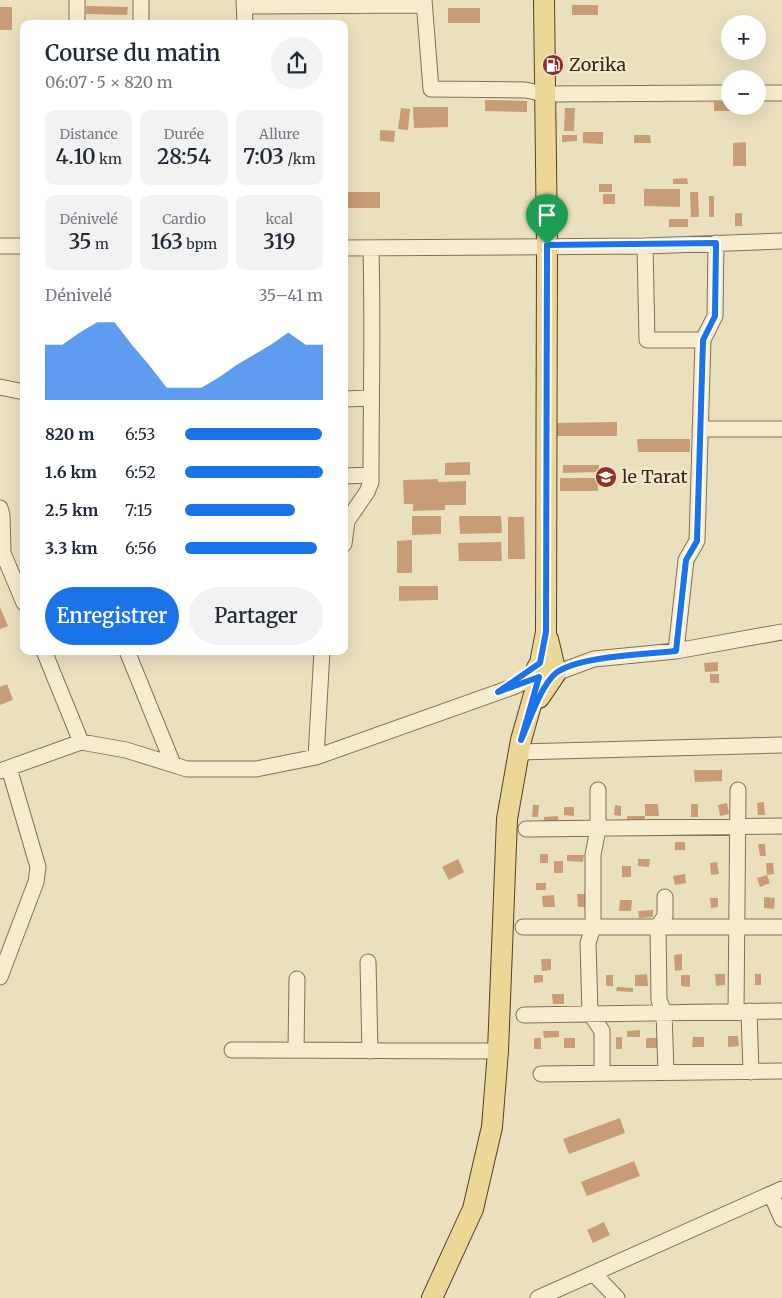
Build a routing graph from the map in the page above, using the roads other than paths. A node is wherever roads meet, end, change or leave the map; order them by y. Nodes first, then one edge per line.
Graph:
1 (77, 0) edge
2 (141, 0) edge
3 (544, 0) edge
4 (424, 2) edge
5 (244, 3) edge
6 (77, 20) edge
7 (141, 20) edge
8 (245, 20) edge
9 (721, 93) edge
10 (766, 93) edge
11 (782, 93) edge
12 (546, 94) junction
13 (782, 241) edge
14 (716, 243) junction
15 (547, 245) junction
16 (0, 246) edge
17 (20, 246) edge
18 (644, 246) junction
19 (348, 248) edge
20 (371, 248) junction
21 (703, 340) junction
22 (1, 388) edge
23 (20, 391) edge
24 (371, 398) junction
25 (348, 399) edge
26 (700, 429) junction
27 (782, 429) edge
28 (371, 475) junction
29 (348, 476) edge
30 (0, 508) edge
31 (348, 520) edge
32 (20, 593) edge
33 (782, 632) edge
34 (676, 651) junction
35 (46, 655) edge
36 (129, 655) edge
37 (322, 655) edge
38 (546, 670) junction
39 (81, 742) junction
40 (782, 745) edge
41 (520, 746) junction
42 (316, 757) junction
43 (173, 764) junction
44 (4, 769) edge
45 (598, 790) dead end
46 (738, 790) dead end
47 (782, 826) edge
48 (738, 827) junction
49 (526, 829) dead end
50 (598, 829) junction
51 (665, 898) dead end
52 (593, 926) junction
53 (658, 926) junction
54 (737, 926) junction
55 (523, 927) dead end
56 (782, 927) edge
57 (368, 962) dead end
58 (0, 977) edge
59 (297, 979) dead end
60 (743, 1011) junction
61 (782, 1011) edge
62 (664, 1012) junction
63 (590, 1013) junction
64 (524, 1015) dead end
65 (232, 1050) dead end
66 (296, 1050) junction
67 (370, 1050) junction
68 (498, 1051) junction
69 (782, 1071) edge
70 (666, 1072) junction
71 (751, 1072) junction
72 (602, 1073) junction
73 (541, 1074) dead end
74 (776, 1192) edge
75 (782, 1219) edge
76 (594, 1274) junction
77 (432, 1298) edge
78 (538, 1298) edge
79 (618, 1298) edge

1 - 6 street
2 - 7 street
3 - 12 main road
4 - 5 street
4 - 12 street
5 - 8 street
9 - 12 street
10 - 11 street
12 - 15 main road
13 - 14 street
14 - 18 street
14 - 21 street
15 - 18 street
15 - 20 street
15 - 38 main road
16 - 17 street
18 - 21 street
19 - 20 street
20 - 24 street
21 - 26 street
22 - 23 street
24 - 25 street
24 - 28 street
26 - 27 street
26 - 34 street
28 - 29 street
28 - 31 street
30 - 32 street
33 - 34 street
34 - 38 street
35 - 39 street
36 - 43 street
37 - 42 street
38 - 41 main road
38 - 42 street
39 - 43 street
39 - 44 street
40 - 41 street
41 - 68 main road
42 - 43 street
44 - 58 street
45 - 50 street
46 - 48 street
47 - 48 street
48 - 50 street
48 - 54 street
49 - 50 street
50 - 52 street
51 - 53 street
52 - 53 street
52 - 55 street
52 - 63 street
53 - 54 street
53 - 62 street
54 - 56 street
54 - 60 street
57 - 67 street
59 - 66 street
60 - 61 street
60 - 62 street
60 - 71 street
62 - 63 street
62 - 70 street
63 - 64 street
63 - 72 street
65 - 66 street
66 - 67 street
67 - 68 street
68 - 77 main road
69 - 71 street
70 - 71 street
70 - 72 street
72 - 73 street
74 - 75 street
74 - 76 street
76 - 78 street
76 - 79 street

